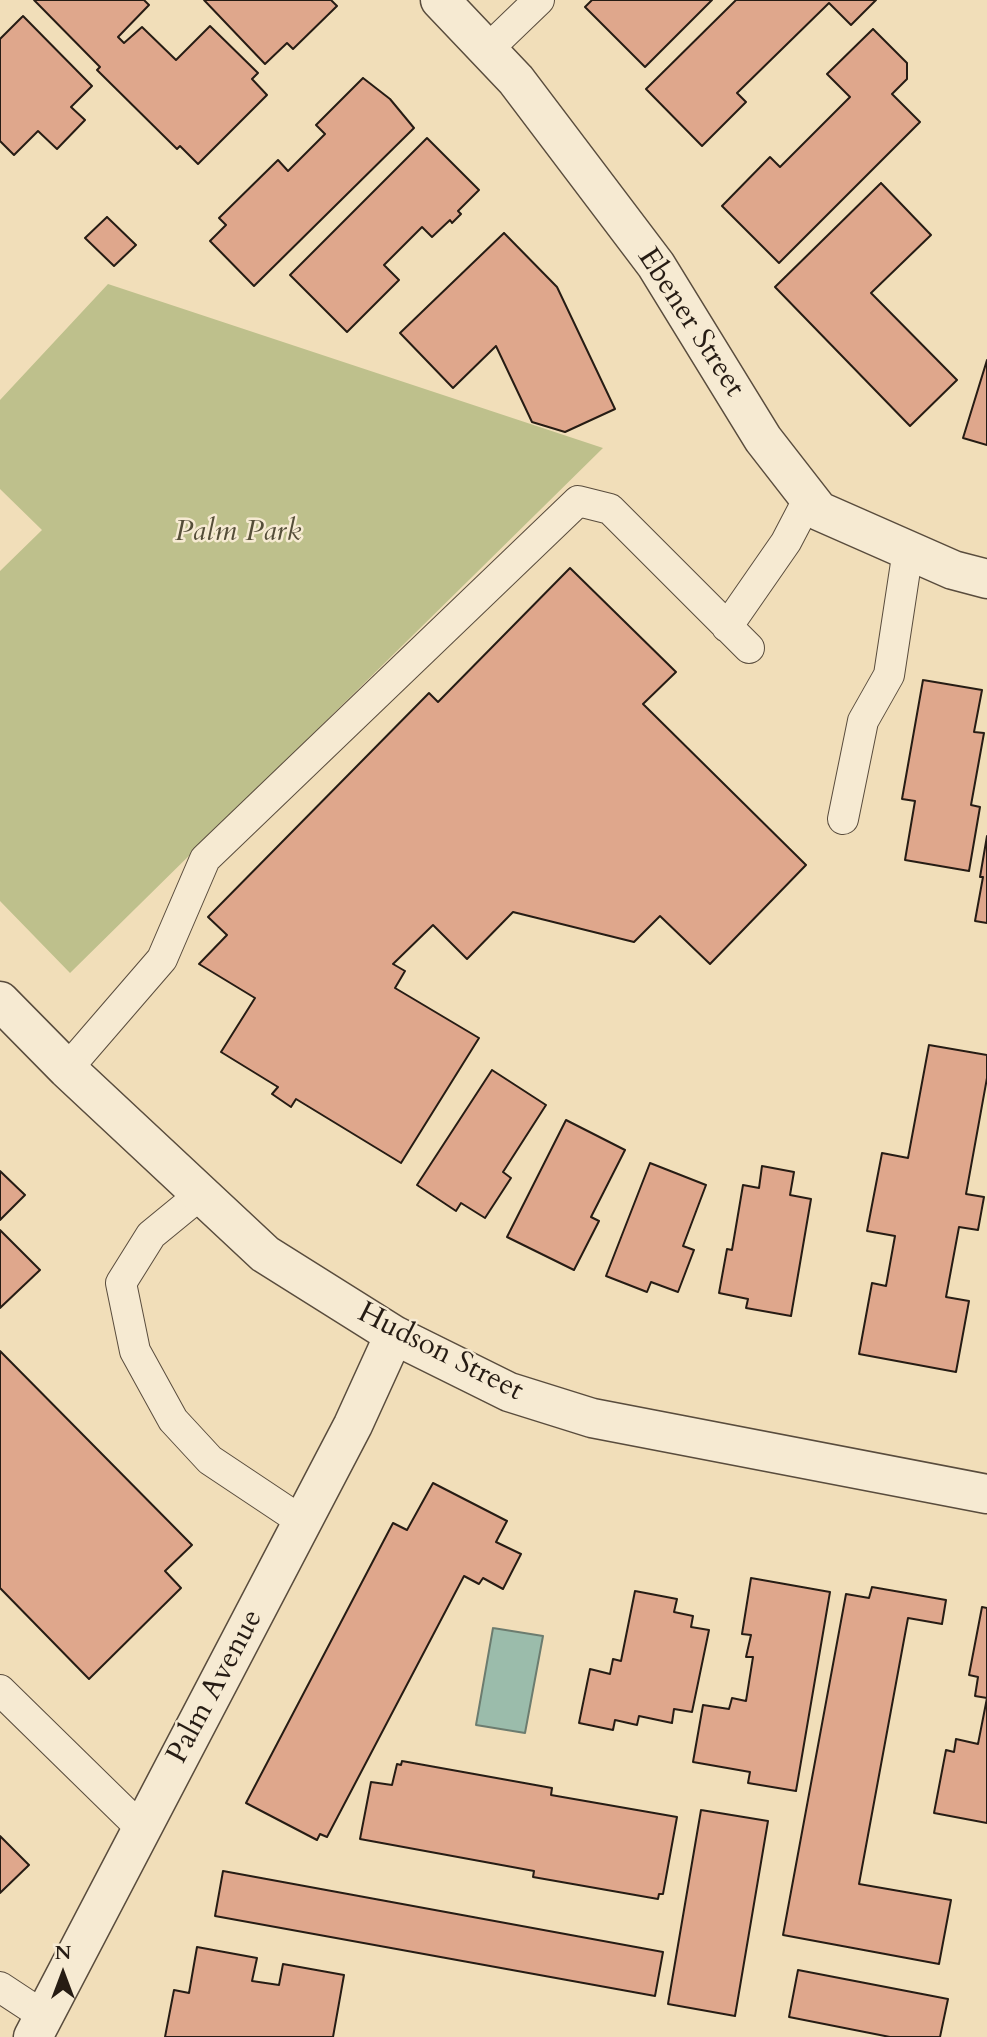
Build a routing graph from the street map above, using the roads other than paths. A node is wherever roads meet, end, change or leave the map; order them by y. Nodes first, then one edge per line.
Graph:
1 (440, 0) edge
2 (538, 0) edge
3 (487, 50) junction
4 (809, 498) junction
5 (908, 550) junction
6 (987, 579) edge
7 (727, 627) junction
8 (748, 648) dead end
9 (843, 820) dead end
10 (0, 1001) edge
11 (67, 1069) junction
12 (201, 1194) junction
13 (394, 1335) junction
14 (987, 1494) edge
15 (303, 1522) junction
16 (0, 1690) edge
17 (142, 1829) junction
18 (0, 1987) edge
19 (38, 2027) edge

1 - 3 street, Ebener Street
2 - 3 lane
3 - 4 street, Ebener Street
4 - 5 street, Ebener Street
4 - 7 lane
5 - 6 street, Ebener Street
5 - 9 lane
7 - 8 lane
7 - 11 lane
10 - 11 street, Hudson Street
11 - 12 street, Hudson Street
12 - 13 street, Hudson Street
12 - 15 lane
13 - 14 street, Hudson Street
13 - 15 street, Palm Avenue
15 - 17 street, Palm Avenue
16 - 17 lane
17 - 19 street, Palm Avenue
18 - 19 lane

